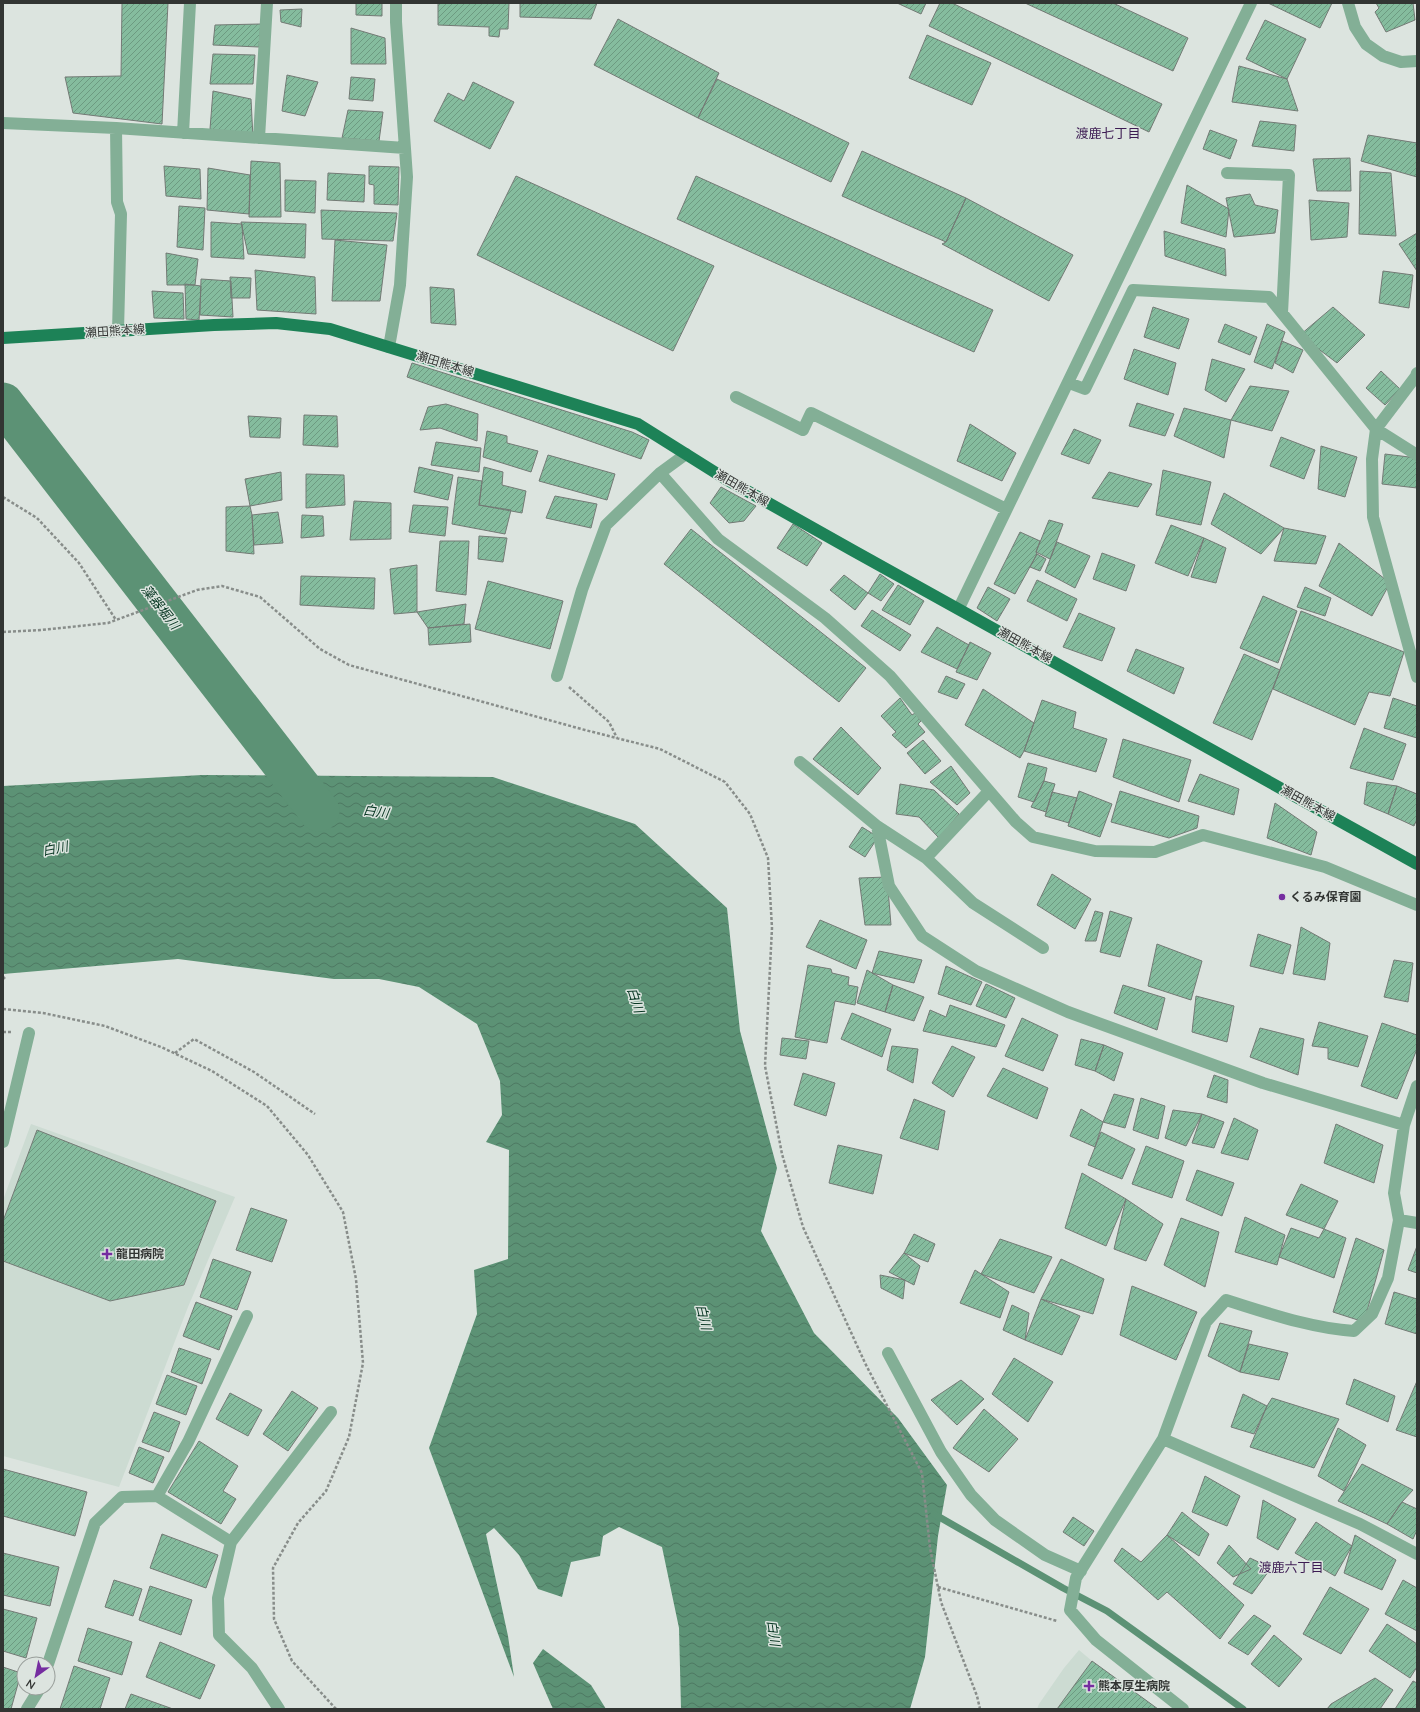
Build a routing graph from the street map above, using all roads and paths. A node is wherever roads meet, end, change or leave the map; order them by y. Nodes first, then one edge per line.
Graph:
1 (190, 3) edge
2 (267, 3) edge
3 (396, 3) edge
4 (1251, 3) edge
5 (1348, 3) edge
6 (1417, 61) edge
7 (3, 124) edge
8 (116, 128) junction
9 (183, 133) junction
10 (259, 138) junction
11 (405, 148) junction
12 (1227, 173) dead end
13 (1282, 313) junction
14 (118, 331) junction
15 (4, 338) edge
16 (389, 347) junction
17 (1417, 372) edge
18 (1068, 383) junction
19 (736, 397) dead end
20 (1376, 429) junction
21 (686, 454) junction
22 (1417, 455) edge
23 (660, 473) junction
24 (3, 497) edge
25 (1006, 509) junction
26 (959, 608) junction
27 (116, 620) junction
28 (3, 632) edge
29 (557, 676) joint
30 (1417, 678) edge
31 (617, 738) junction
32 (800, 762) dead end
33 (989, 791) junction
34 (876, 826) junction
35 (926, 858) junction
36 (1417, 864) edge
37 (1417, 905) edge
38 (1044, 948) dead end
39 (3, 1009) edge
40 (29, 1033) dead end
41 (174, 1054) junction
42 (1417, 1086) edge
43 (315, 1114) dead end
44 (1404, 1125) junction
45 (3, 1142) edge
46 (1399, 1220) junction
47 (1417, 1223) edge
48 (247, 1316) dead end
49 (888, 1353) dead end
50 (331, 1412) dead end
51 (1163, 1439) junction
52 (157, 1496) junction
53 (231, 1542) junction
54 (1416, 1550) edge
55 (1078, 1574) junction
56 (938, 1587) junction
57 (1081, 1623) junction
58 (51, 1656) edge
59 (35, 1696) edge
60 (28, 1709) edge
61 (279, 1709) edge
62 (336, 1709) edge
63 (980, 1709) edge
64 (1183, 1709) edge

1 - 9 street
2 - 10 street
3 - 11 street
4 - 18 street
5 - 6 street
7 - 8 street
8 - 9 street
8 - 14 street
9 - 10 street
10 - 11 street
11 - 16 street
12 - 13 street
13 - 18 street
13 - 20 street
14 - 15 main road, 瀬田熊本線
14 - 16 main road, 瀬田熊本線
16 - 21 main road, 瀬田熊本線
17 - 20 street
18 - 25 street
19 - 25 street
20 - 22 street
20 - 30 street
21 - 23 street
21 - 26 main road, 瀬田熊本線
23 - 29 street
23 - 33 street
24 - 27 path
25 - 26 street
26 - 36 main road, 瀬田熊本線
27 - 28 path
27 - 31 path
29 - 31 path
31 - 56 path
32 - 34 street
33 - 35 street
33 - 37 street
34 - 35 street
34 - 44 street
35 - 38 street
39 - 41 path
40 - 45 street
41 - 43 path
41 - 62 path
42 - 44 street
44 - 46 street
46 - 47 street
46 - 51 street
48 - 52 street
49 - 55 street
50 - 53 street
51 - 54 street
51 - 55 street
52 - 53 street
52 - 58 street
53 - 61 street
55 - 57 street
56 - 57 path
56 - 63 path
57 - 64 street
59 - 60 street

